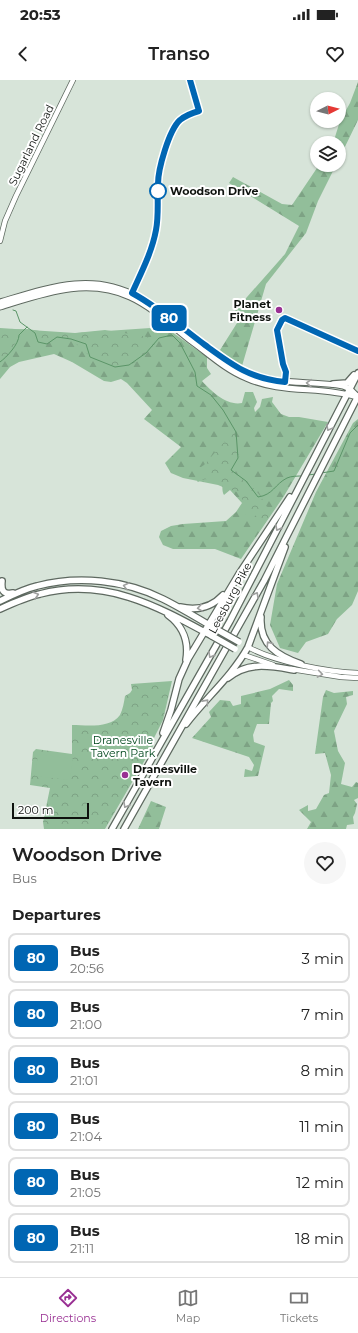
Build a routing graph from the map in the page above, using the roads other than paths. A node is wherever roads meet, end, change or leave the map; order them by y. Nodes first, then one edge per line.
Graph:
1 (73, 80) edge
2 (0, 241) edge
3 (0, 305) edge
4 (358, 370) edge
5 (358, 373) edge
6 (358, 381) edge
7 (333, 384) junction
8 (349, 391) junction
9 (358, 397) edge
10 (302, 480) junction
11 (308, 493) junction
12 (239, 574) junction
13 (2, 581) dead end
14 (25, 590) junction
15 (163, 599) junction
16 (0, 601) edge
17 (264, 605) junction
18 (158, 608) junction
19 (0, 609) edge
20 (208, 625) junction
21 (204, 632) junction
22 (248, 647) junction
23 (244, 655) junction
24 (301, 664) junction
25 (184, 667) junction
26 (294, 670) junction
27 (358, 673) edge
28 (358, 678) edge
29 (222, 684) junction
30 (172, 746) junction
31 (153, 757) junction
32 (112, 829) edge
33 (124, 829) edge

1 - 2 main road, Sugarland Road
7 -> 3 main road
3 - 8 main road
4 - 7 highway
5 - 8 highway, Leesburg Pike
6 - 9 highway
7 - 8 main road
8 - 9 main road
8 -> 10 highway, Leesburg Pike
9 - 11 highway, Leesburg Pike
10 - 12 highway
10 -> 31 highway, Leesburg Pike
11 - 17 highway
30 -> 11 highway, Leesburg Pike
12 -> 15 highway
12 - 20 highway
13 - 14 highway
15 -> 14 highway
14 - 16 highway
15 - 20 highway
17 - 22 highway
24 -> 17 highway
19 -> 18 highway
18 - 21 highway
18 - 25 highway
20 - 21 highway
20 - 22 highway, bridge
21 - 23 highway, bridge
21 - 25 highway
22 - 23 highway
22 - 24 main road
23 - 26 main road
23 - 29 highway
24 - 27 main road
25 - 31 highway
26 -> 28 main road
26 - 29 highway
30 -> 29 highway
30 - 33 highway, Leesburg Pike
31 -> 32 highway, Leesburg Pike

